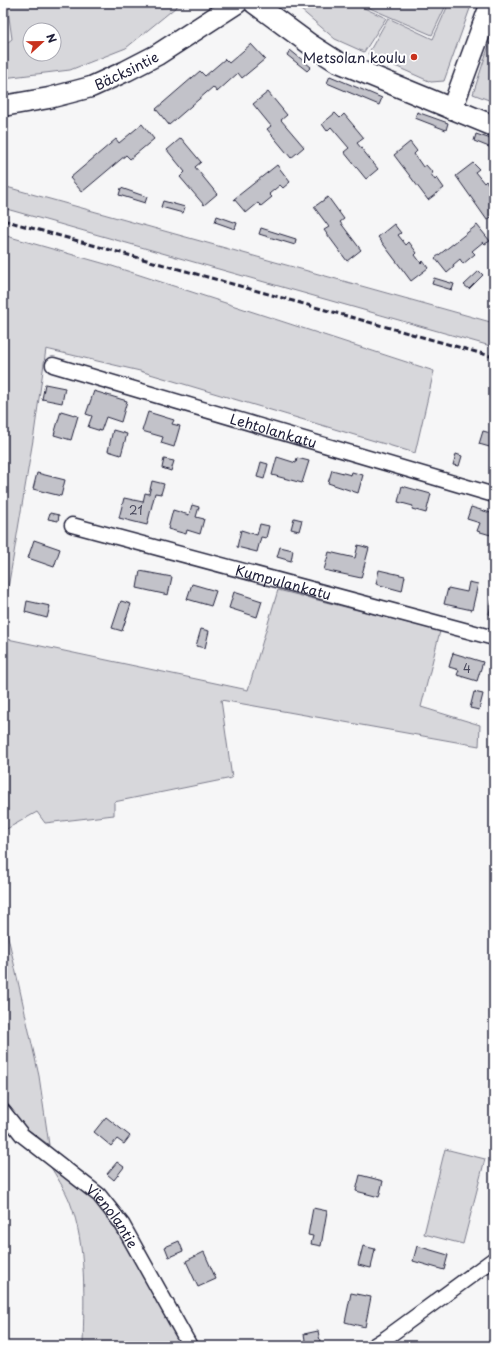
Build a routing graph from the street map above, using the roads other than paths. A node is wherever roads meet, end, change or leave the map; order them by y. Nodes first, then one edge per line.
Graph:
1 (237, 3) edge
2 (254, 3) edge
3 (492, 3) edge
4 (3, 106) edge
5 (452, 109) junction
6 (494, 126) edge
7 (53, 365) dead end
8 (494, 495) edge
9 (72, 525) dead end
10 (494, 638) edge
11 (3, 1111) edge
12 (494, 1259) edge
13 (190, 1346) edge
14 (374, 1346) edge

1 - 4 street, Bäcksintie
2 - 5 street
3 - 5 street
5 - 6 street
7 - 8 street, Lehtolankatu
9 - 10 street, Kumpulankatu
11 - 13 street, Vienolantie
12 - 14 street

